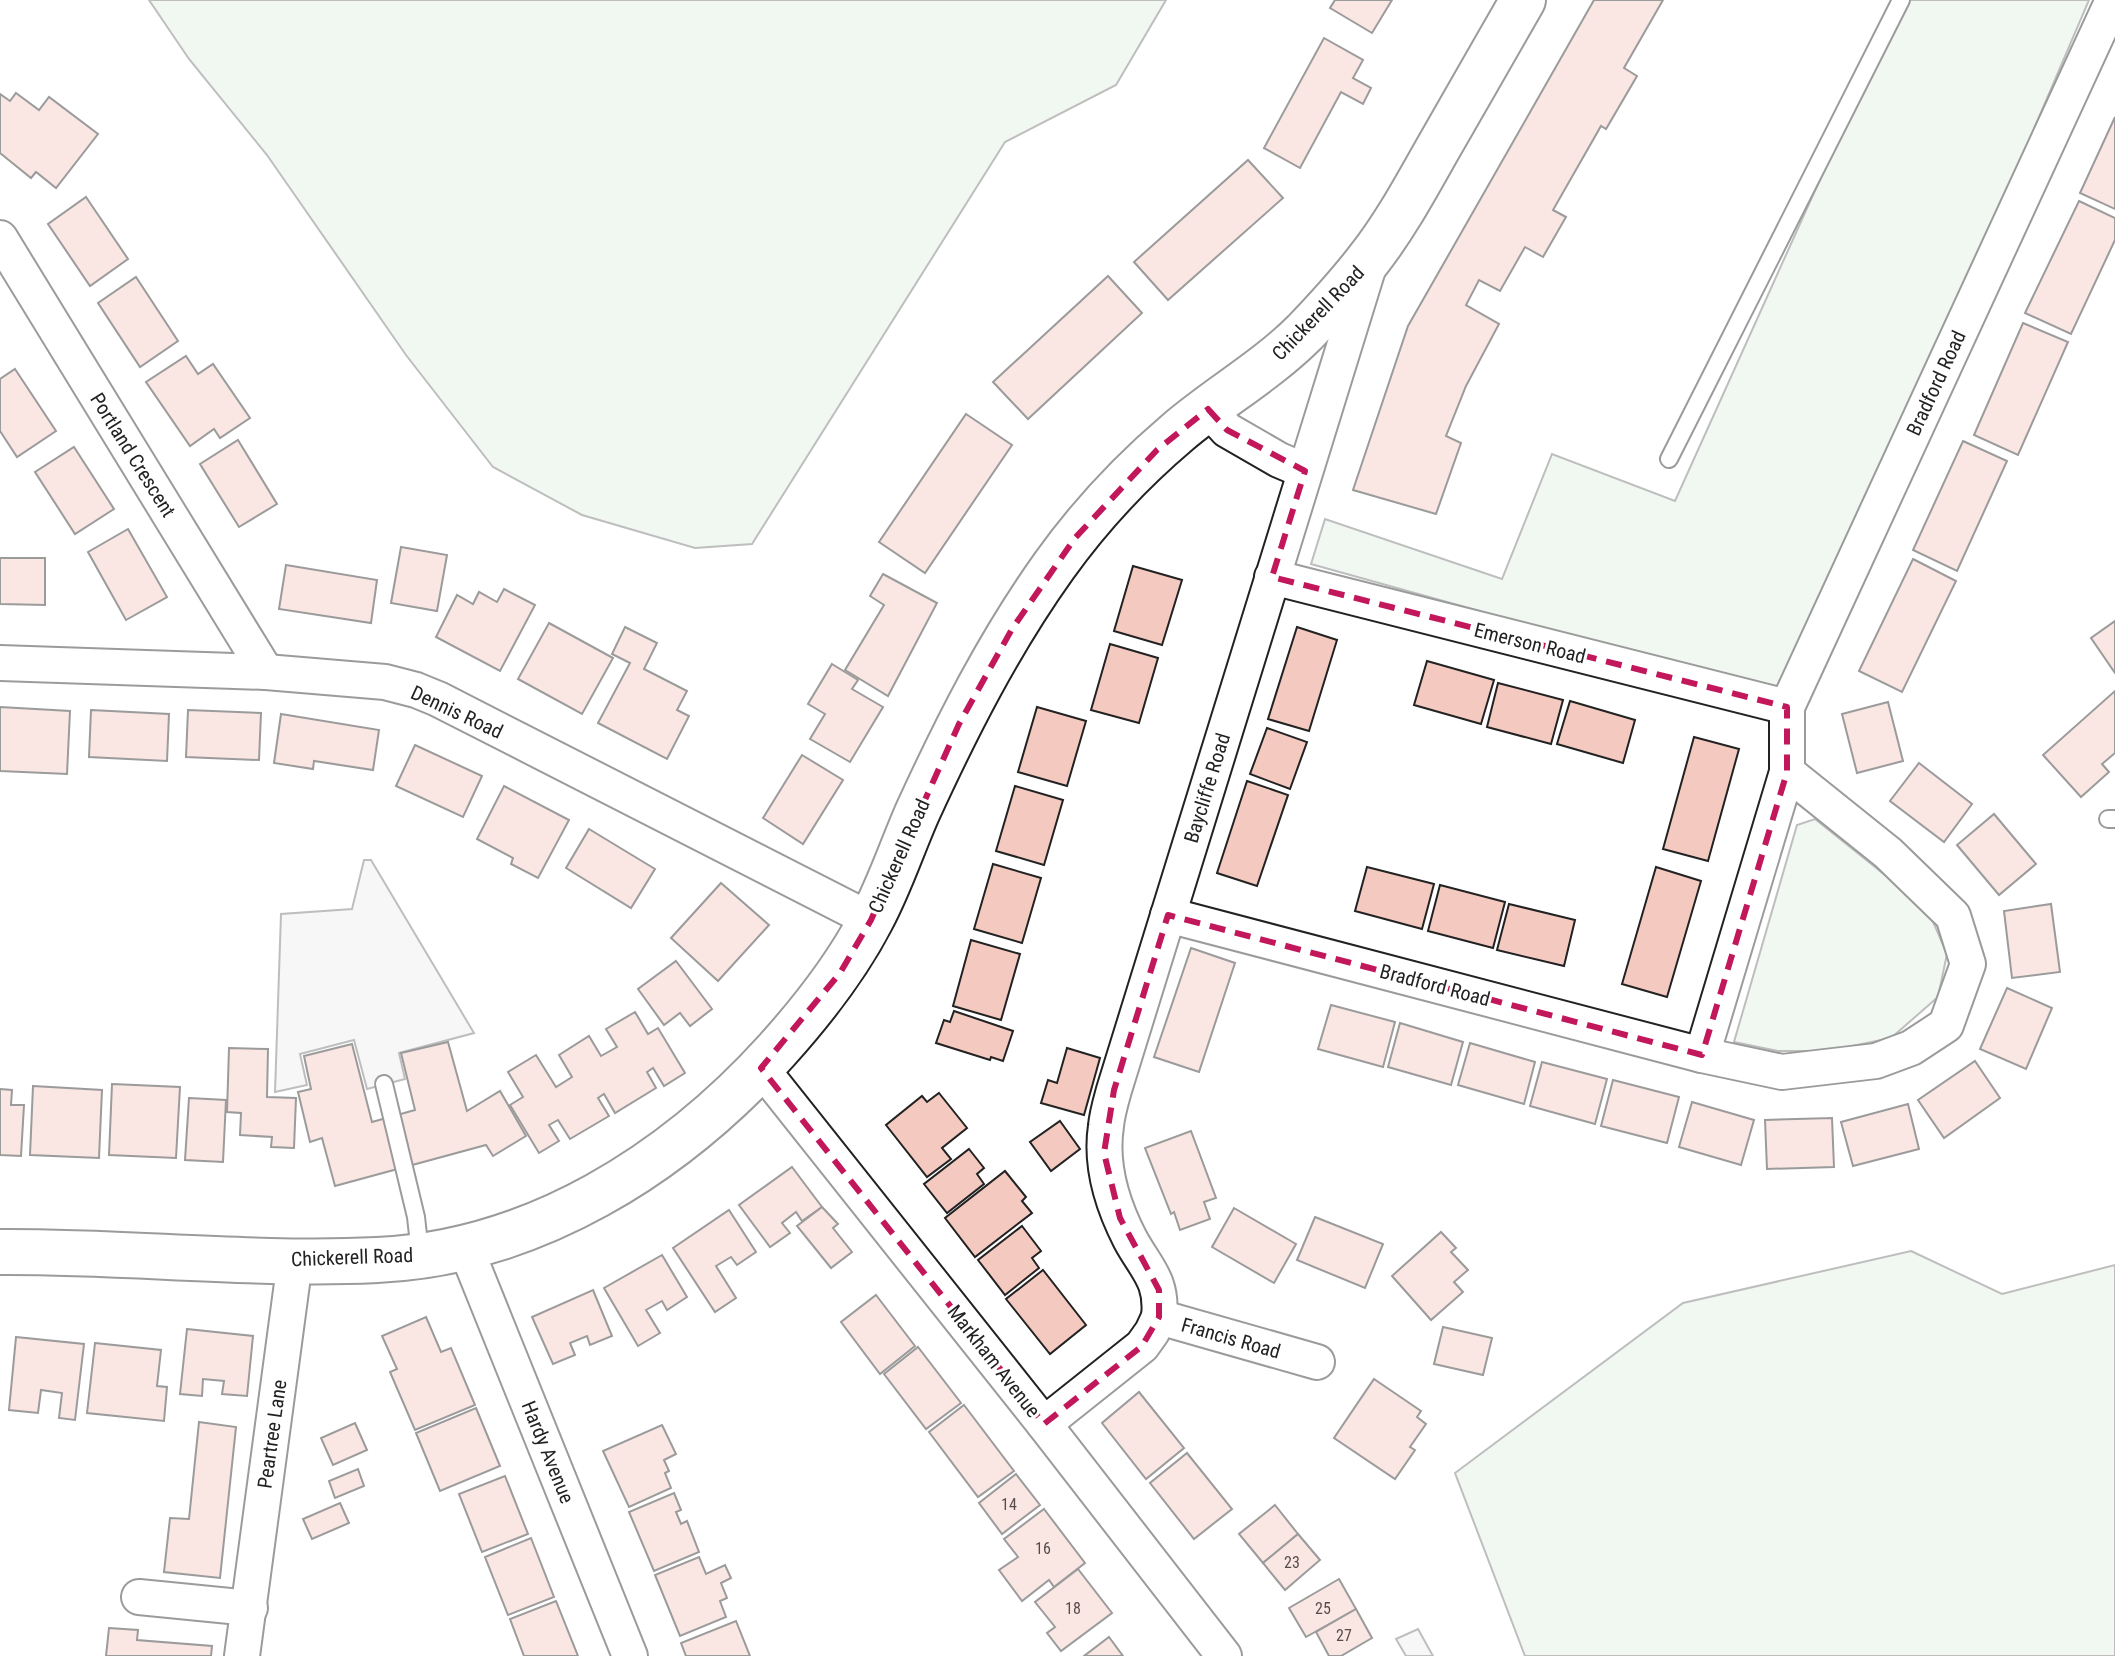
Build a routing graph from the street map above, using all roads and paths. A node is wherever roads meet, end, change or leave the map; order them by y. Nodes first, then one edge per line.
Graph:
1 (1523, 0) edge
2 (1901, 0) edge
3 (2113, 0) edge
4 (0, 238) edge
5 (1372, 256) junction
6 (1208, 409) junction
7 (1669, 459) dead end
8 (1305, 471) junction
9 (1272, 577) junction
10 (0, 663) edge
11 (266, 672) junction
12 (1787, 707) junction
13 (1787, 772) junction
14 (1168, 915) junction
15 (871, 920) junction
16 (1702, 1055) junction
17 (761, 1068) junction
18 (384, 1084) dead end
19 (466, 1249) junction
20 (0, 1252) edge
21 (420, 1255) junction
22 (295, 1261) junction
23 (1159, 1317) junction
24 (1317, 1362) dead end
25 (1044, 1424) junction
26 (139, 1597) dead end
27 (250, 1608) junction
28 (242, 1656) edge
29 (630, 1656) edge
30 (1224, 1656) edge

1 - 5 main road, Chickerell Road
2 - 7 lane
3 - 12 street, Bradford Road
4 - 11 street, Portland Crescent
5 - 6 main road, Chickerell Road
5 - 8 street, Baycliffe Road
6 - 8 street
6 - 15 main road, Chickerell Road
8 - 9 street, Baycliffe Road
9 - 12 street, Emerson Road
9 - 14 street, Baycliffe Road
10 - 11 street, Dennis Road
11 - 15 street, Dennis Road
12 - 13 street, Bradford Road
13 - 16 street, Bradford Road
13 - 16 street, Bradford Road
14 - 16 street, Bradford Road
14 - 23 street, Baycliffe Road
15 - 17 main road, Chickerell Road
17 - 19 main road, Chickerell Road
17 - 25 street, Markham Avenue
18 - 21 lane
19 - 21 main road, Chickerell Road
19 - 29 street, Hardy Avenue
20 - 22 main road, Chickerell Road
21 - 22 main road, Chickerell Road
22 - 27 street, Peartree Lane
23 - 24 street, Francis Road
23 - 25 street, Francis Road
25 - 30 street, Markham Avenue
26 - 27 street
27 - 28 street, Peartree Lane

